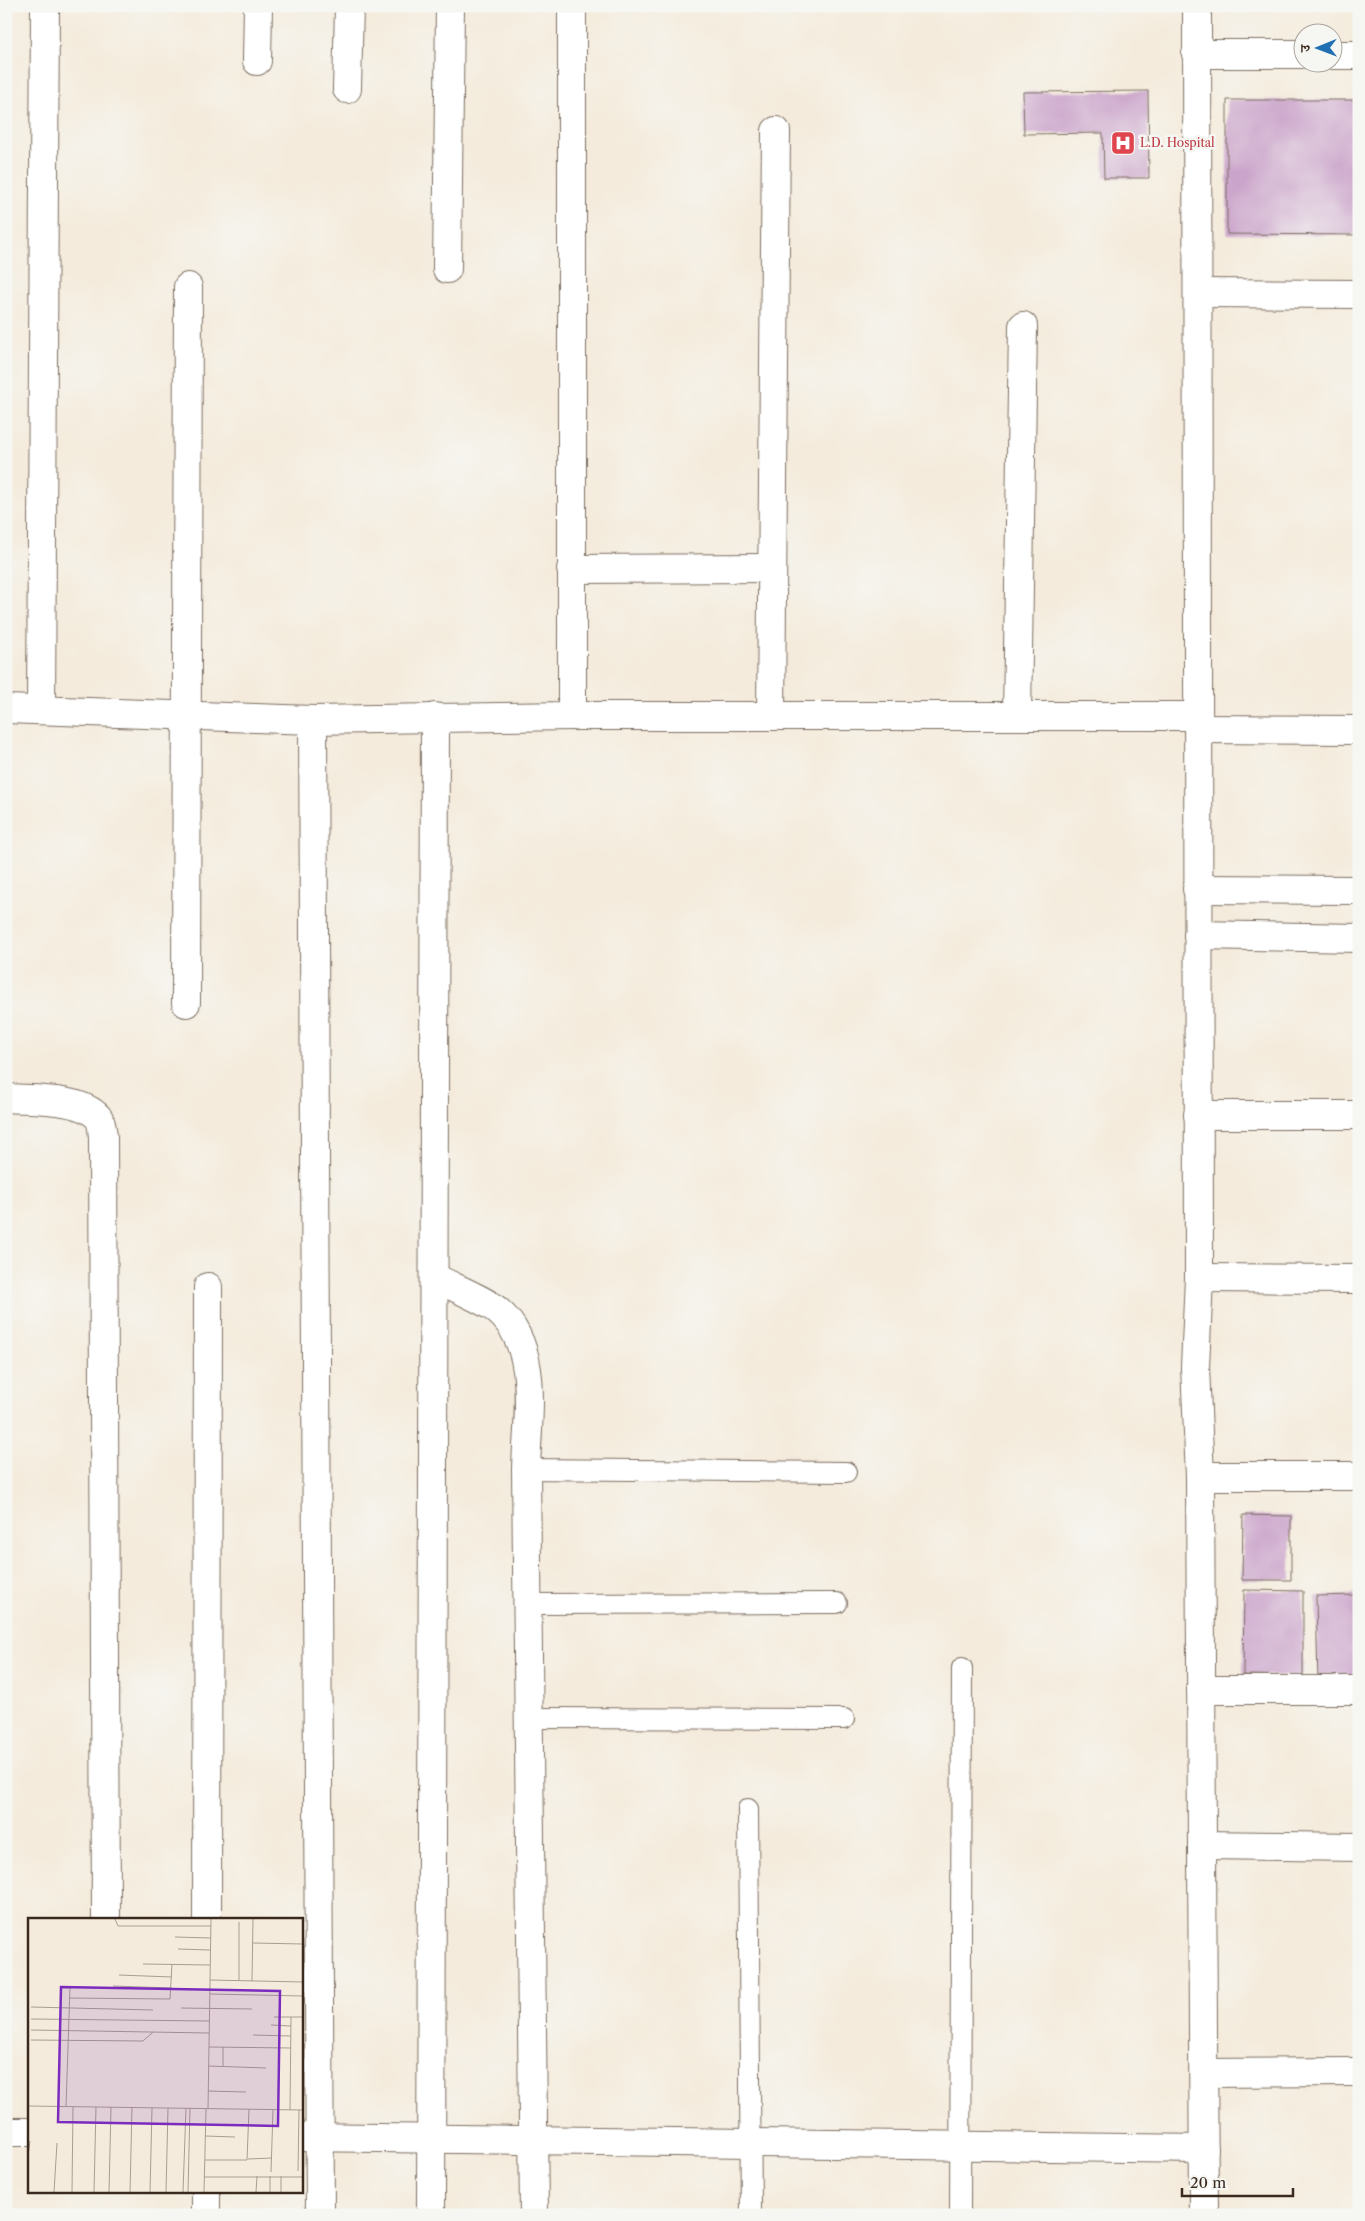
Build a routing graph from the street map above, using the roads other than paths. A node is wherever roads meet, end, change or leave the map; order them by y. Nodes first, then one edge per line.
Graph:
1 (45, 6) edge
2 (258, 6) edge
3 (349, 6) edge
4 (450, 6) edge
5 (572, 6) edge
6 (1197, 6) edge
7 (1196, 54) junction
8 (1292, 54) edge
9 (1342, 54) edge
10 (1359, 55) edge
11 (257, 62) dead end
12 (347, 89) dead end
13 (776, 131) dead end
14 (447, 269) dead end
15 (188, 287) dead end
16 (1199, 293) junction
17 (1359, 294) edge
18 (1023, 326) dead end
19 (772, 568) junction
20 (572, 569) junction
21 (6, 709) edge
22 (41, 710) junction
23 (186, 715) junction
24 (770, 715) junction
25 (572, 716) junction
26 (1017, 716) junction
27 (436, 717) junction
28 (313, 720) junction
29 (1198, 722) junction
30 (1359, 730) edge
31 (1197, 888) junction
32 (1359, 890) edge
33 (1198, 935) junction
34 (1359, 938) edge
35 (186, 1003) dead end
36 (6, 1098) edge
37 (1198, 1115) junction
38 (1359, 1115) edge
39 (434, 1277) junction
40 (1199, 1278) junction
41 (1359, 1279) edge
42 (208, 1287) dead end
43 (526, 1469) junction
44 (846, 1472) dead end
45 (1200, 1476) junction
46 (1359, 1476) edge
47 (837, 1603) dead end
48 (527, 1604) junction
49 (962, 1668) dead end
50 (1202, 1690) junction
51 (1359, 1690) edge
52 (529, 1718) junction
53 (844, 1719) dead end
54 (748, 1809) dead end
55 (1202, 1845) junction
56 (1359, 1847) edge
57 (106, 1918) edge
58 (207, 1918) edge
59 (1204, 2072) junction
60 (1359, 2072) edge
61 (6, 2132) edge
62 (28, 2132) edge
63 (310, 2137) edge
64 (431, 2138) junction
65 (534, 2140) junction
66 (750, 2143) junction
67 (960, 2146) junction
68 (1204, 2149) junction
69 (206, 2194) edge
70 (206, 2215) edge
71 (320, 2215) edge
72 (431, 2215) edge
73 (534, 2215) edge
74 (751, 2215) edge
75 (960, 2215) edge
76 (1204, 2215) edge

1 - 22 street
2 - 11 street
3 - 12 street
4 - 14 street
5 - 20 street
6 - 7 street
7 - 8 street
7 - 16 street
9 - 10 street
13 - 19 street
15 - 23 street
16 - 17 street
16 - 29 street
18 - 26 street
19 - 20 street
19 - 24 street
20 - 25 street
21 - 22 street
22 - 23 street
23 - 28 street
23 - 35 street
24 - 25 street
24 - 26 street
25 - 27 street
26 - 29 street
27 - 28 street
27 - 39 street
28 - 63 street
29 - 30 street
29 - 31 street
31 - 32 street
31 - 33 street
33 - 34 street
33 - 37 street
36 - 57 street
37 - 38 street
37 - 40 street
39 - 43 street
39 - 64 street
40 - 41 street
40 - 45 street
42 - 58 street
43 - 44 lane
43 - 48 street
45 - 46 street
45 - 50 street
47 - 48 lane
48 - 52 street
49 - 67 lane
50 - 51 street
50 - 55 street
52 - 53 lane
52 - 65 street
54 - 66 lane
55 - 56 street
55 - 59 street
59 - 60 street
59 - 68 street
61 - 62 street
63 - 64 street
63 - 71 street
64 - 65 street
64 - 72 street
65 - 66 street
65 - 73 street
66 - 67 street
66 - 74 lane
67 - 68 street
67 - 75 lane
68 - 76 street
69 - 70 street

